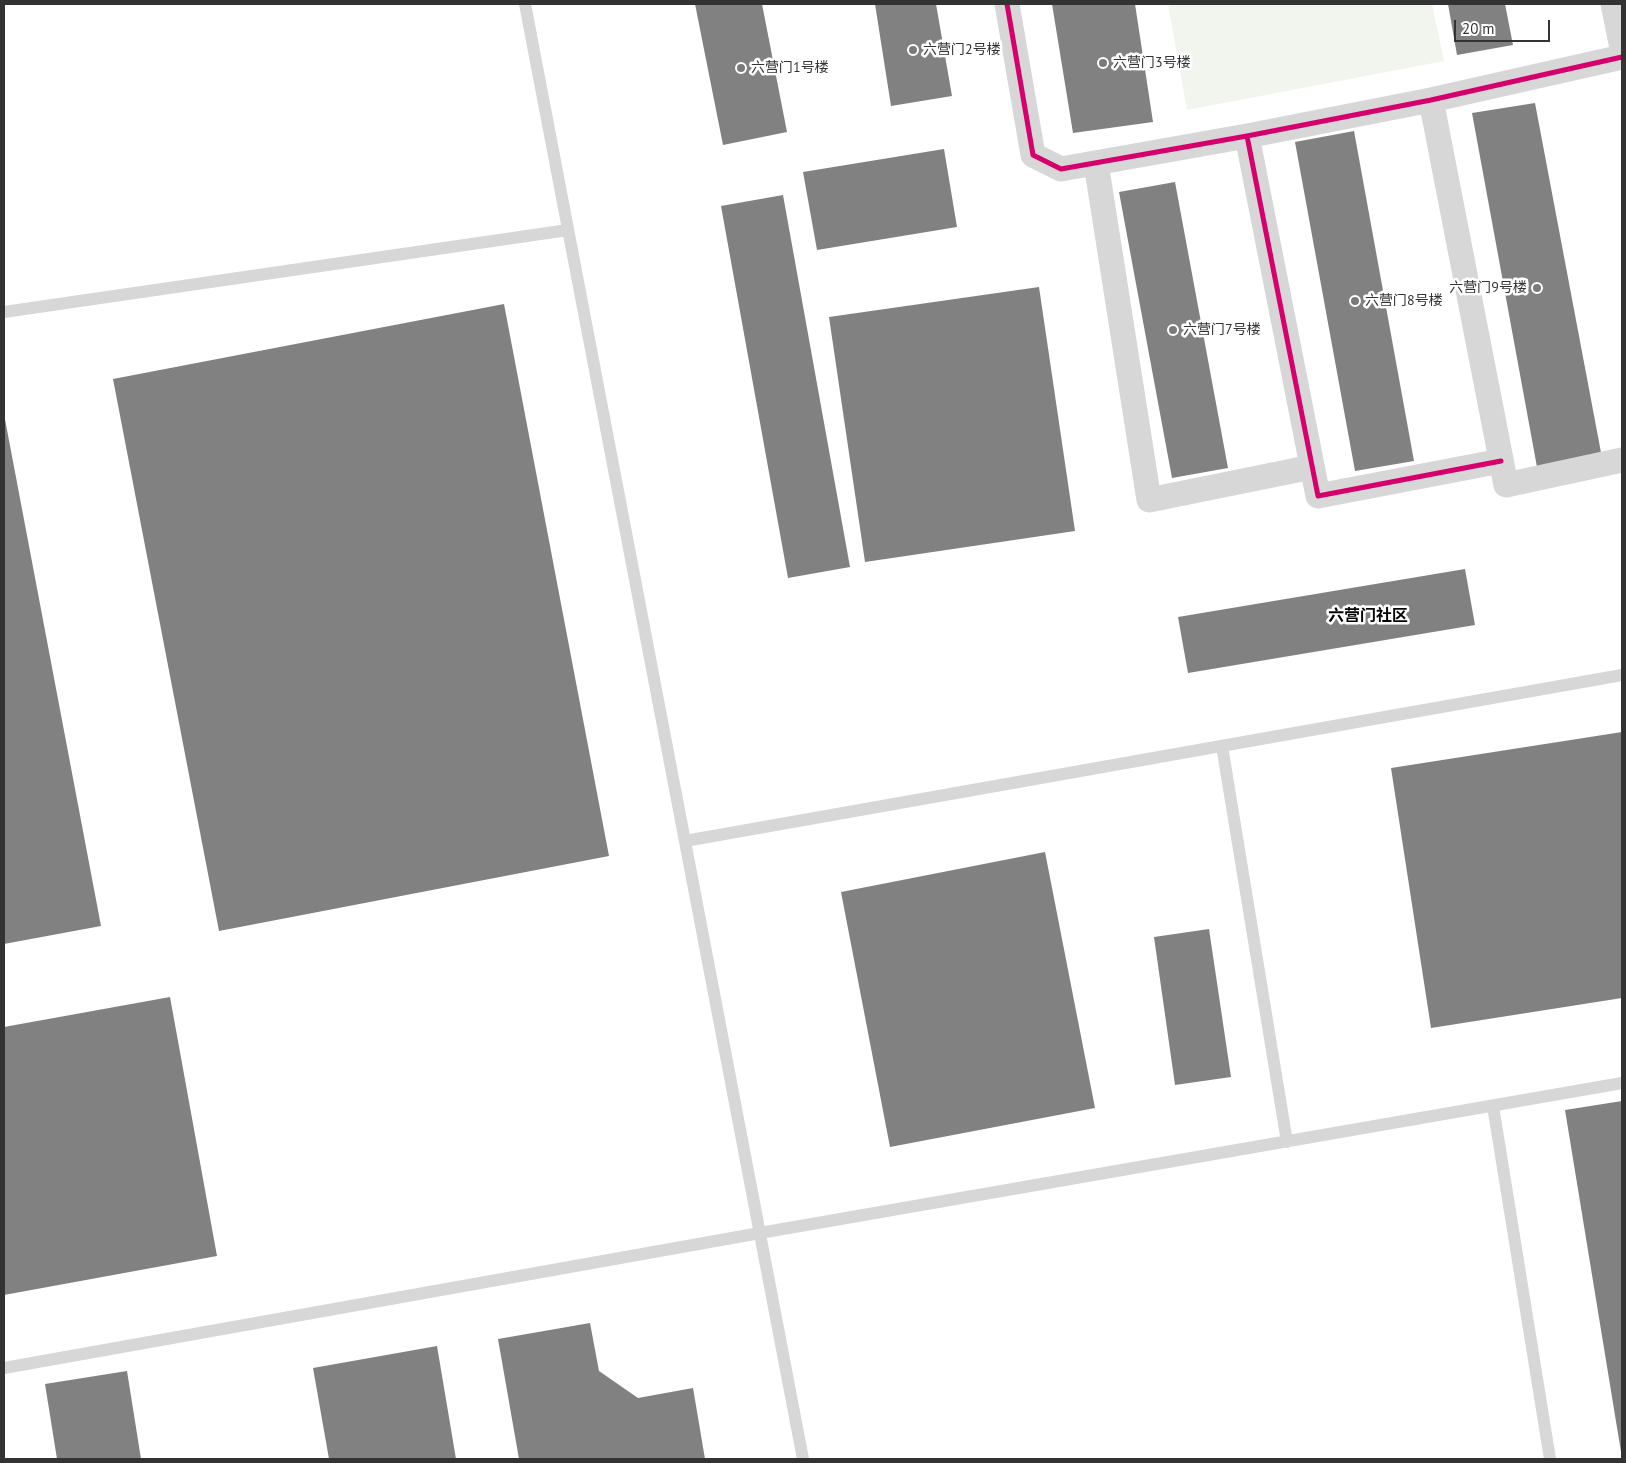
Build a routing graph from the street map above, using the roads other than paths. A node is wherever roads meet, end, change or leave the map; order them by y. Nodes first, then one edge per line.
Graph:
1 (525, 4) edge
2 (1007, 4) edge
3 (1613, 4) edge
4 (1622, 48) edge
5 (1622, 57) edge
6 (1431, 100) junction
7 (1247, 136) junction
8 (1096, 163) junction
9 (568, 230) junction
10 (4, 312) edge
11 (1622, 460) edge
12 (1501, 461) junction
13 (1312, 467) junction
14 (1622, 675) edge
15 (1222, 746) junction
16 (685, 841) junction
17 (1622, 1083) edge
18 (1493, 1106) junction
19 (1286, 1142) junction
20 (760, 1233) junction
21 (4, 1368) edge
22 (803, 1459) edge
23 (1550, 1459) edge

1 - 9 lane
2 - 8 street
3 - 4 street
5 - 6 street
6 - 7 street
6 - 12 street
7 - 8 street
7 - 13 street
8 - 13 street
9 - 10 lane
9 - 16 lane
11 - 12 street
12 - 13 street
14 - 15 lane
15 - 16 lane
15 - 19 lane
16 - 20 lane
17 - 18 lane
18 - 19 lane
18 - 23 lane
19 - 20 lane
20 - 21 lane
20 - 22 lane

